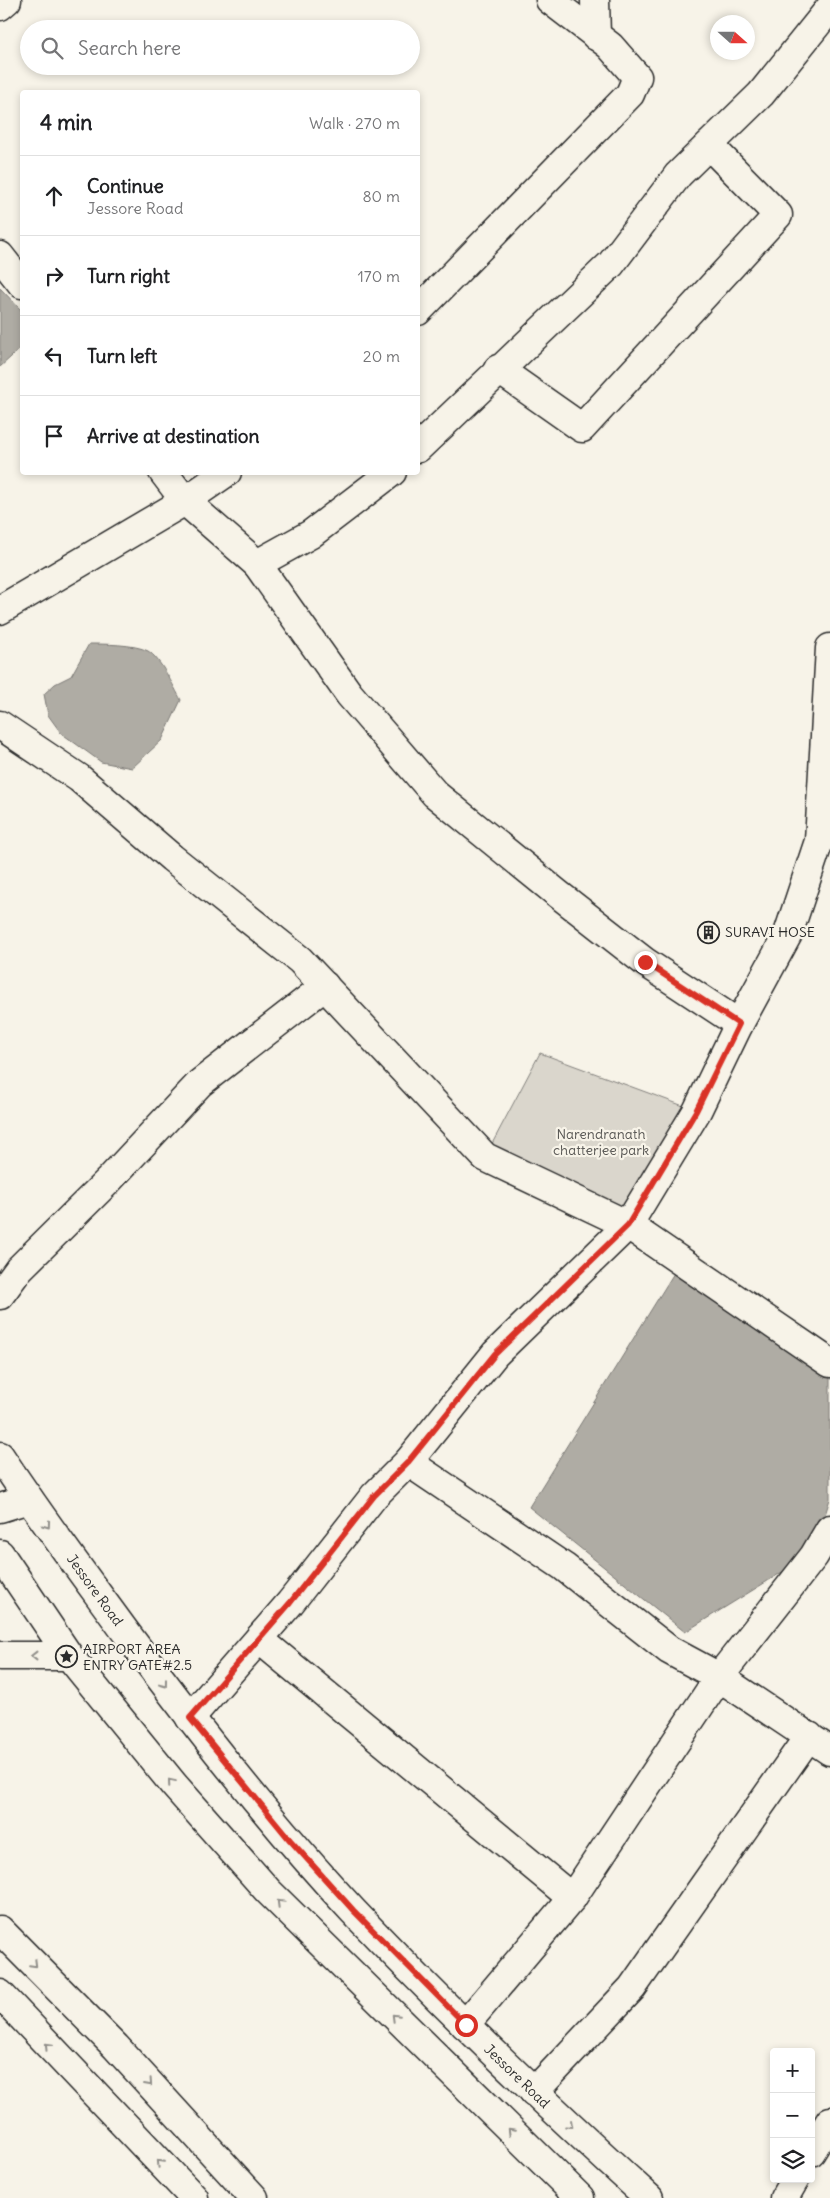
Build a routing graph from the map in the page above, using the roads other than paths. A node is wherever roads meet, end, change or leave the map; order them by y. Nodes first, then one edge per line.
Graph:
1 (7, 0) edge
2 (550, 0) edge
3 (595, 0) edge
4 (0, 6) edge
5 (825, 22) edge
6 (596, 36) junction
7 (709, 145) junction
8 (0, 256) edge
9 (20, 281) edge
10 (420, 309) edge
11 (498, 369) junction
12 (420, 446) edge
13 (165, 475) edge
14 (223, 475) edge
15 (388, 475) edge
16 (185, 501) junction
17 (257, 564) junction
18 (0, 610) edge
19 (830, 648) edge
20 (830, 658) edge
21 (0, 725) edge
22 (324, 986) junction
23 (739, 1024) junction
24 (628, 1225) junction
25 (0, 1295) edge
26 (830, 1363) edge
27 (0, 1456) edge
28 (408, 1462) junction
29 (29, 1499) junction
30 (0, 1508) edge
31 (830, 1529) edge
32 (0, 1554) edge
33 (822, 1562) edge
34 (259, 1639) junction
35 (0, 1656) edge
36 (68, 1656) junction
37 (719, 1677) junction
38 (190, 1718) junction
39 (820, 1743) edge
40 (572, 1898) junction
41 (0, 1930) edge
42 (0, 1994) edge
43 (466, 2025) junction
44 (534, 2092) junction
45 (830, 2121) edge
46 (815, 2145) edge
47 (793, 2183) edge
48 (575, 2195) edge
49 (194, 2198) edge
50 (254, 2198) edge
51 (649, 2198) edge
52 (784, 2198) edge

1 - 4 street
2 - 6 street
3 - 6 street
5 - 7 street
6 - 10 street
7 - 11 street
7 - 11 street
8 - 9 street
11 - 12 street
13 - 16 street
14 - 16 street
15 - 17 street
16 - 17 street
16 - 18 street
17 - 23 street
19 - 20 street
20 - 23 street
21 - 22 street
22 - 24 street
22 - 25 street
23 - 24 street
24 - 26 street
24 - 28 street
27 - 29 street, Jessore Road
28 - 34 street
28 - 37 street
29 - 30 street
29 -> 38 street, Jessore Road
31 - 33 street
32 - 36 street
33 - 37 street
34 - 38 street
34 - 40 street
36 -> 35 street
48 -> 36 street
37 - 39 street
37 - 40 street
38 - 43 street, Jessore Road
39 - 44 street
40 - 43 street
41 -> 50 street
49 -> 42 street
43 - 44 street, Jessore Road
44 -> 51 street, Jessore Road
45 - 46 street
47 - 52 street

